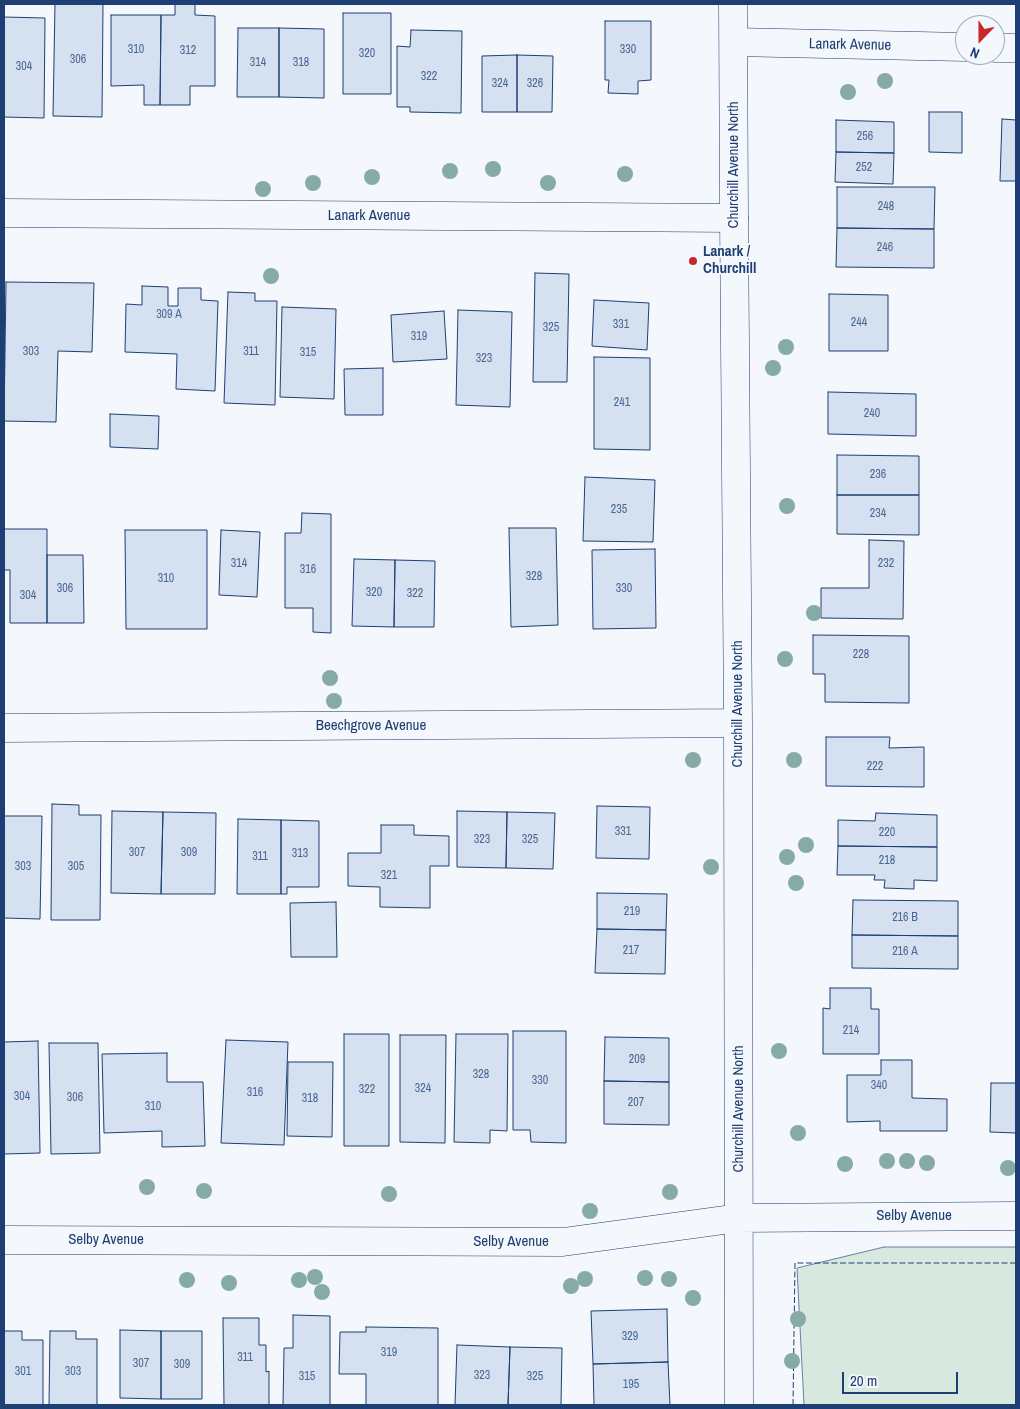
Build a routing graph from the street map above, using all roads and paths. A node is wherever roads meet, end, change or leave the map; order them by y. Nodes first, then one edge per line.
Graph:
1 (733, 4) edge
2 (734, 42) junction
3 (955, 47) edge
4 (4, 213) edge
5 (734, 218) junction
6 (738, 723) junction
7 (4, 728) edge
8 (1016, 1216) edge
9 (739, 1218) junction
10 (4, 1240) edge
11 (739, 1405) edge

1 - 2 street, Churchill Avenue North
2 - 3 street, Lanark Avenue
2 - 5 street, Churchill Avenue North
4 - 5 street, Lanark Avenue
5 - 6 street, Churchill Avenue North
6 - 7 street, Beechgrove Avenue
6 - 9 street, Churchill Avenue North
8 - 9 street, Selby Avenue
9 - 10 street, Selby Avenue
9 - 11 street, Churchill Avenue North

